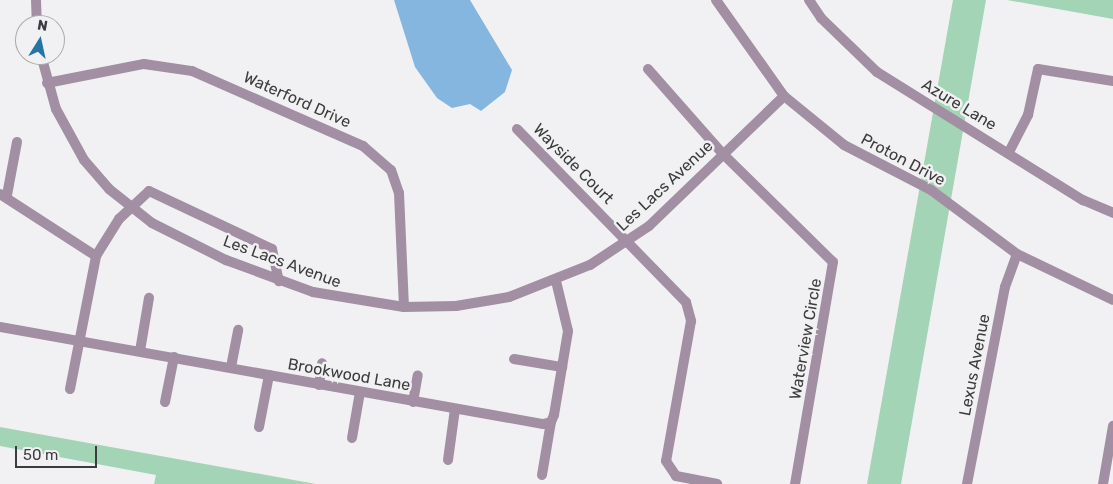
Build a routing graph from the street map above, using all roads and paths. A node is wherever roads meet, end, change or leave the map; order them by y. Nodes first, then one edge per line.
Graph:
1 (36, 0) edge
2 (716, 0) edge
3 (809, 0) edge
4 (36, 15) edge
5 (43, 65) edge
6 (648, 69) dead end
7 (1113, 81) edge
8 (47, 83) junction
9 (784, 96) junction
10 (517, 129) dead end
11 (17, 142) dead end
12 (1009, 152) junction
13 (723, 154) junction
14 (4, 195) edge
15 (129, 207) junction
16 (1113, 213) edge
17 (628, 242) junction
18 (1017, 254) junction
19 (96, 256) junction
20 (280, 280) junction
21 (556, 281) junction
22 (149, 298) dead end
23 (1113, 300) edge
24 (404, 307) junction
25 (0, 326) edge
26 (238, 330) dead end
27 (80, 341) junction
28 (140, 351) junction
29 (174, 357) junction
30 (514, 358) dead end
31 (322, 363) dead end
32 (562, 367) junction
33 (231, 368) junction
34 (269, 375) junction
35 (418, 375) dead end
36 (319, 385) junction
37 (70, 389) dead end
38 (360, 392) junction
39 (165, 402) dead end
40 (413, 402) junction
41 (455, 409) junction
42 (551, 422) junction
43 (1113, 426) edge
44 (259, 427) dead end
45 (352, 438) dead end
46 (448, 460) dead end
47 (542, 475) dead end
48 (717, 484) edge
49 (795, 484) edge
50 (968, 484) edge
51 (1103, 484) edge

1 - 4 street
2 - 9 street, Proton Drive
3 - 12 street, Azure Lane
5 - 8 street, Les Lacs Avenue
6 - 13 street
7 - 12 street
8 - 15 street, Les Lacs Avenue
8 - 24 street, Waterford Drive
9 - 13 street, Les Lacs Avenue
9 - 18 street, Proton Drive
10 - 17 street, Wayside Court
11 - 14 street
12 - 16 street, Azure Lane
13 - 17 street, Les Lacs Avenue
13 - 49 street, Waterview Circle
14 - 19 street
15 - 19 street
15 - 20 street, Les Lacs Avenue
15 - 20 street
17 - 21 street, Les Lacs Avenue
17 - 48 street
18 - 23 street, Proton Drive
18 - 50 street, Lexus Avenue
19 - 27 street
20 - 24 street, Les Lacs Avenue
21 - 24 street, Les Lacs Avenue
21 - 32 street
22 - 28 street
25 - 27 street, Brookwood Lane
26 - 33 street
27 - 28 street, Brookwood Lane
27 - 37 street
28 - 29 street, Brookwood Lane
29 - 33 street, Brookwood Lane
29 - 39 street
30 - 32 street
31 - 36 street
32 - 42 street
33 - 34 street, Brookwood Lane
34 - 36 street, Brookwood Lane
34 - 44 street
35 - 40 street
36 - 38 street, Brookwood Lane
38 - 40 street, Brookwood Lane
38 - 45 street
40 - 41 street, Brookwood Lane
41 - 42 street, Brookwood Lane
41 - 46 street
42 - 47 street
43 - 51 street

